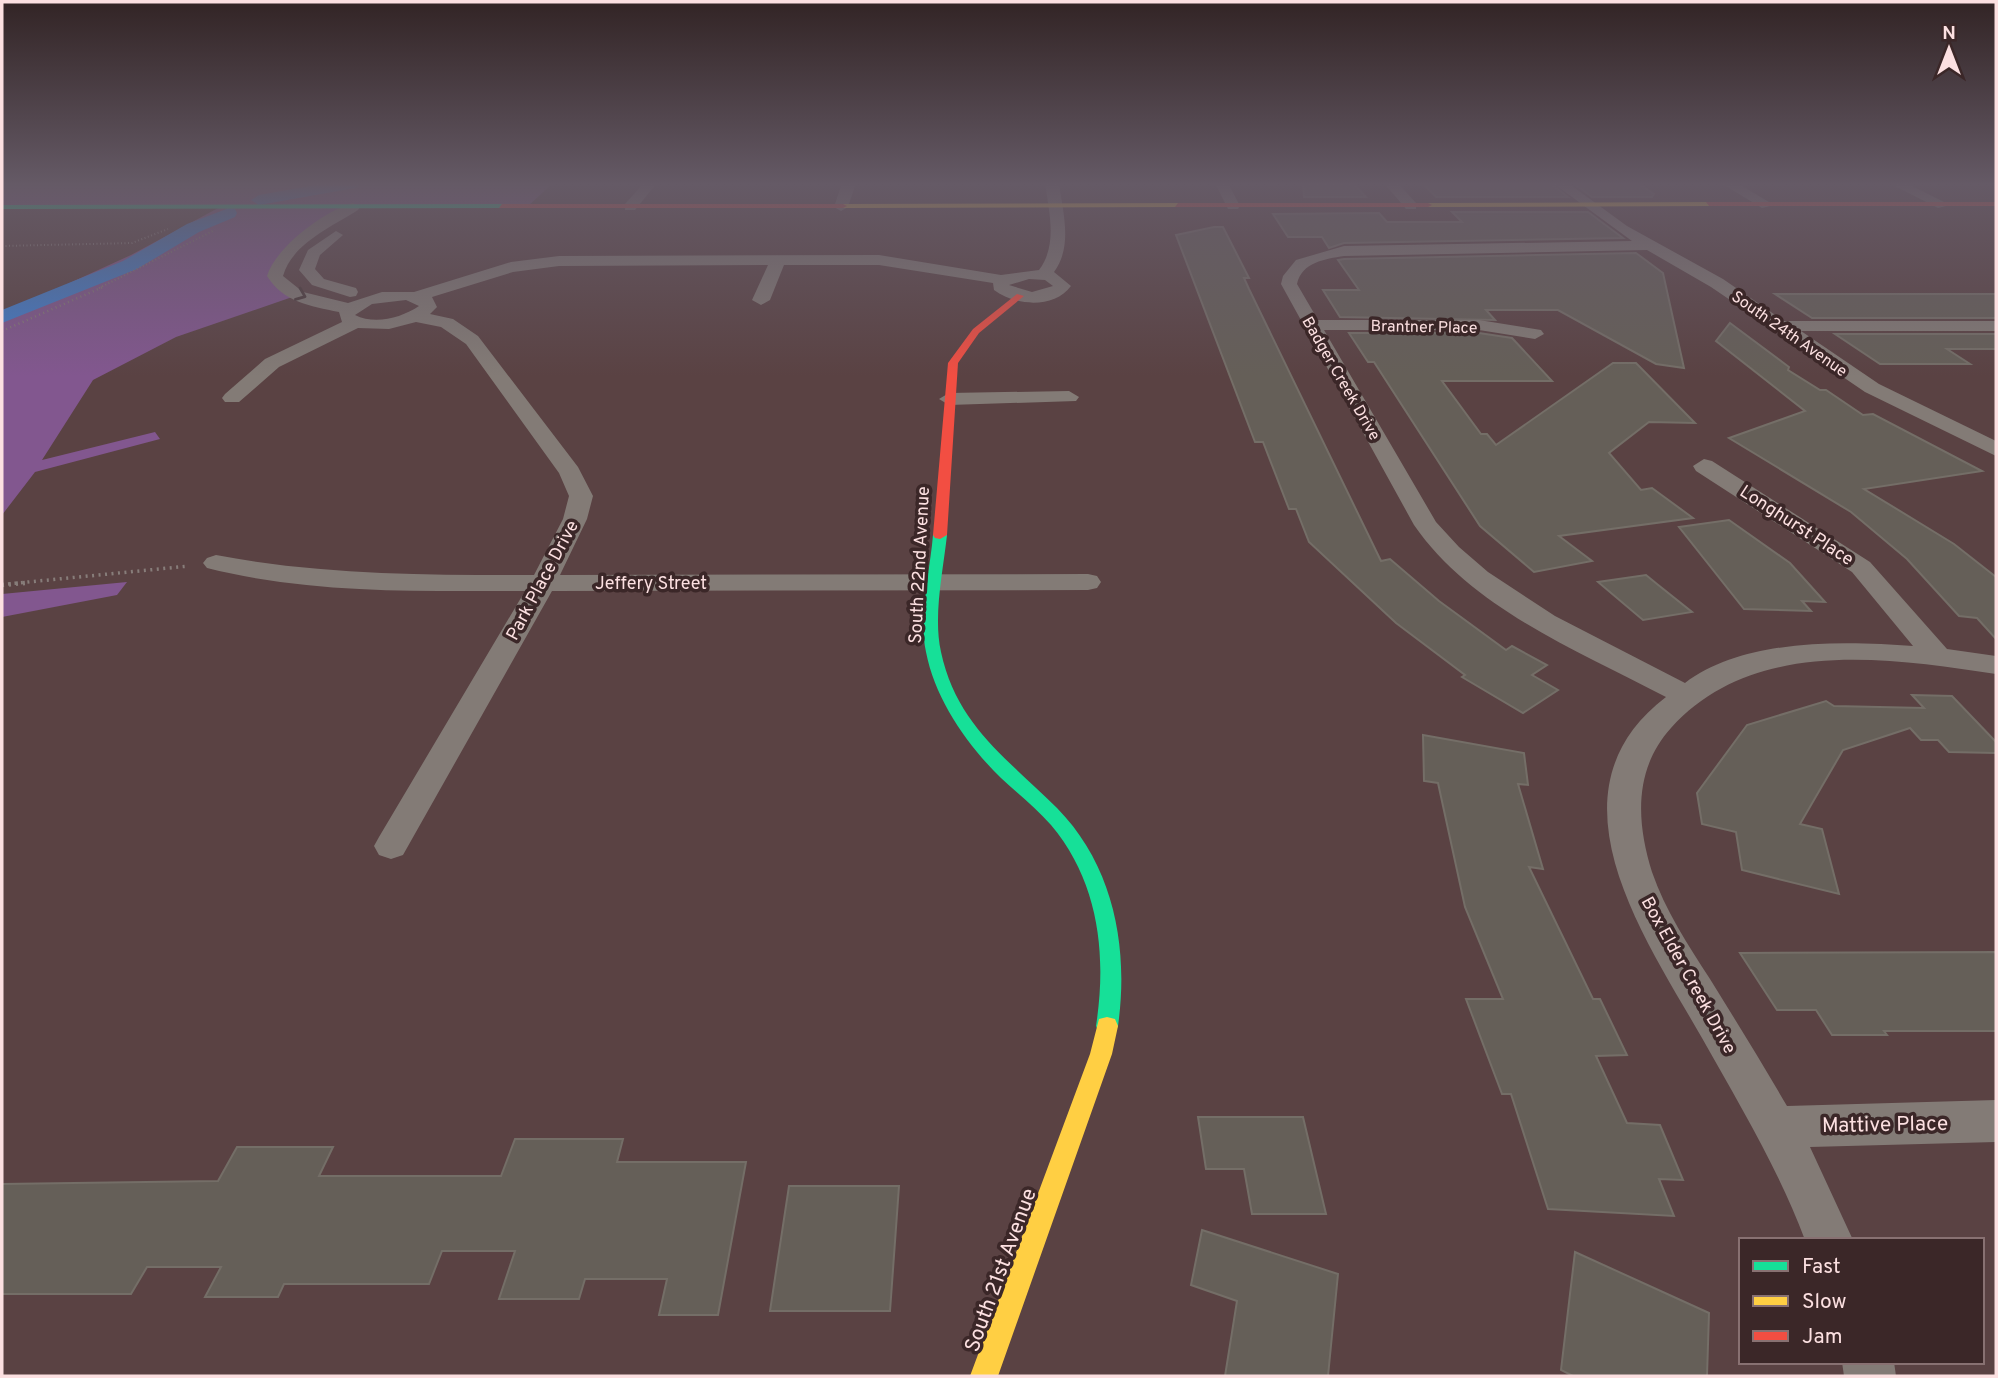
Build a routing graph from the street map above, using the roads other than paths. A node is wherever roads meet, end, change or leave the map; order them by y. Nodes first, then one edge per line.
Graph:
1 (294, 247) edge
2 (319, 247) edge
3 (1059, 247) edge
4 (1488, 247) edge
5 (1652, 247) edge
6 (779, 259) junction
7 (1044, 275) junction
8 (1003, 280) junction
9 (1020, 296) junction
10 (381, 298) junction
11 (761, 300) dead end
12 (415, 306) junction
13 (353, 316) junction
14 (1313, 325) junction
15 (1779, 326) junction
16 (1996, 326) edge
17 (1535, 334) dead end
18 (1069, 397) dead end
19 (232, 398) dead end
20 (949, 399) junction
21 (1996, 449) edge
22 (1704, 466) dead end
23 (216, 563) road end
24 (1088, 582) dead end
25 (543, 583) junction
26 (936, 583) junction
27 (1938, 657) junction
28 (1996, 665) edge
29 (1685, 695) junction
30 (391, 846) dead end
31 (1996, 1121) edge
32 (1774, 1127) junction
33 (1056, 1178) joint
34 (1828, 1238) edge
35 (984, 1376) edge

1 -> 13 street
2 - 10 street
3 - 7 street
4 - 14 street, Badger Creek Drive
5 - 15 street, South 24th Avenue
6 - 8 street
6 - 11 street
6 - 12 street
7 - 8 street
7 - 9 street
8 - 9 street
9 - 20 street, South 22nd Avenue
10 - 12 street
10 - 13 street
12 - 13 street
12 - 25 street, Park Place Drive
13 - 19 street
14 - 17 street, Brantner Place
14 - 29 street, Badger Creek Drive
15 - 16 street
15 - 21 street, South 24th Avenue
18 - 20 street
20 - 26 street, South 22nd Avenue
22 - 27 street, Longhurst Place
23 - 25 street, Jeffery Street
24 - 26 street, Jeffery Street
25 - 26 street, Jeffery Street
25 - 30 street, Park Place Drive
26 - 33 street, South 22nd Avenue
27 - 28 street, Box Elder Creek Drive
27 - 29 street, Box Elder Creek Drive
29 - 32 street, Box Elder Creek Drive
31 - 32 street, Mattive Place
32 - 34 street, Box Elder Creek Drive
33 - 35 street, South 21st Avenue

